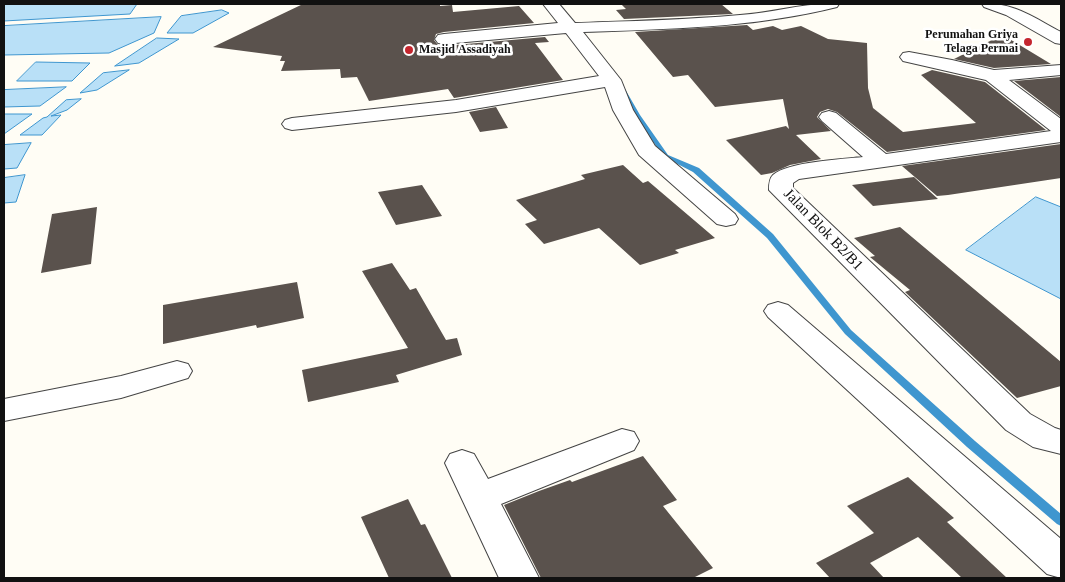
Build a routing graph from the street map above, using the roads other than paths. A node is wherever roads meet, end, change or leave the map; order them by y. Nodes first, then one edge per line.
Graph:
1 (551, 4) edge
2 (831, 4) edge
3 (990, 4) edge
4 (1007, 8) edge
5 (430, 26) dead end
6 (579, 27) junction
7 (444, 38) junction
8 (1061, 39) edge
9 (457, 50) dead end
10 (909, 57) dead end
11 (1061, 70) edge
12 (994, 76) junction
13 (612, 80) junction
14 (829, 117) dead end
15 (292, 124) dead end
16 (1061, 129) edge
17 (1061, 136) edge
18 (883, 162) junction
19 (726, 219) dead end
20 (778, 311) dead end
21 (177, 371) dead end
22 (4, 410) edge
23 (622, 441) dead end
24 (1061, 442) edge
25 (462, 463) dead end
26 (480, 497) junction
27 (1061, 562) edge
28 (519, 578) edge

1 - 6 street
2 - 6 street
3 - 4 street
4 - 8 street
5 - 7 street
6 - 7 street
6 - 13 street
7 - 9 street
10 - 12 street
11 - 12 street
12 - 16 street
13 - 15 street
13 - 19 street
14 - 18 street
17 - 18 street, Jalan Blok B2/B1
18 - 24 street, Jalan Blok B2/B1
20 - 27 street
21 - 22 street
23 - 26 street
25 - 26 street
26 - 28 street

